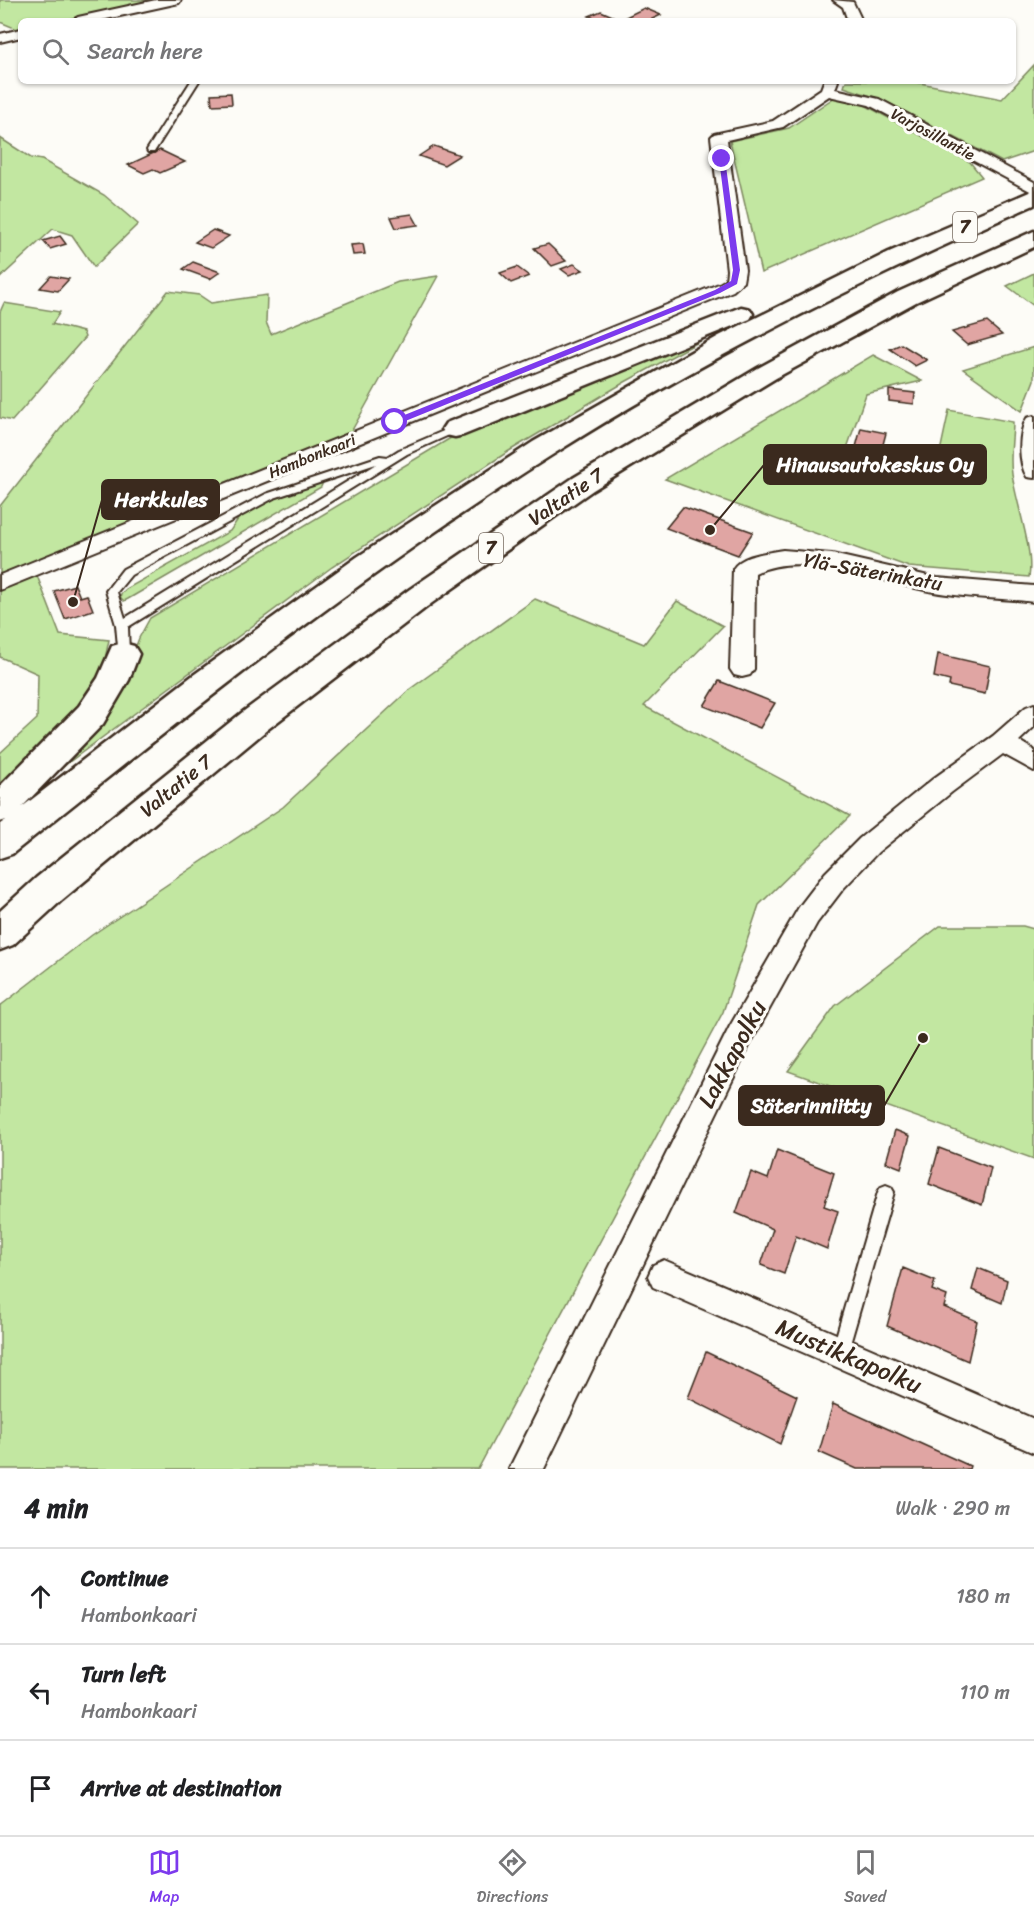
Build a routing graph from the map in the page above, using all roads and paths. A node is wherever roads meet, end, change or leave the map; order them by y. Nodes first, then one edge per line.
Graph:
1 (174, 0) edge
2 (840, 0) edge
3 (105, 18) edge
4 (855, 18) edge
5 (18, 34) edge
6 (0, 38) edge
7 (193, 84) edge
8 (829, 86) edge
9 (151, 150) dead end
10 (1034, 188) edge
11 (1034, 197) edge
12 (1034, 238) edge
13 (897, 256) junction
14 (1034, 422) edge
15 (455, 429) joint
16 (403, 452) junction
17 (1034, 472) edge
18 (0, 583) edge
19 (1034, 594) edge
20 (123, 639) junction
21 (742, 669) dead end
22 (1034, 713) edge
23 (1002, 742) junction
24 (1034, 762) edge
25 (0, 808) edge
26 (0, 844) edge
27 (0, 934) edge
28 (886, 1192) dead end
29 (664, 1276) dead end
30 (839, 1352) junction
31 (1034, 1436) edge
32 (526, 1469) edge

1 - 3 street
2 - 4 street
5 - 6 street
7 - 9 lane
8 - 10 street, Varjosillantie
8 - 18 street, Hambonkaari
11 - 13 highway, 7
12 - 27 highway, Valtatie 7 / 7
13 - 15 highway
13 - 26 highway, 7
14 - 17 street
15 - 16 lane
16 - 20 lane
16 - 20 lane
19 - 21 street, Ylä-Säterinkatu
20 - 25 highway
22 - 23 street, Lakkapolku
23 - 24 street
23 - 32 street, Lakkapolku
28 - 30 lane
29 - 30 street, Mustikkapolku
30 - 31 street, Mustikkapolku

